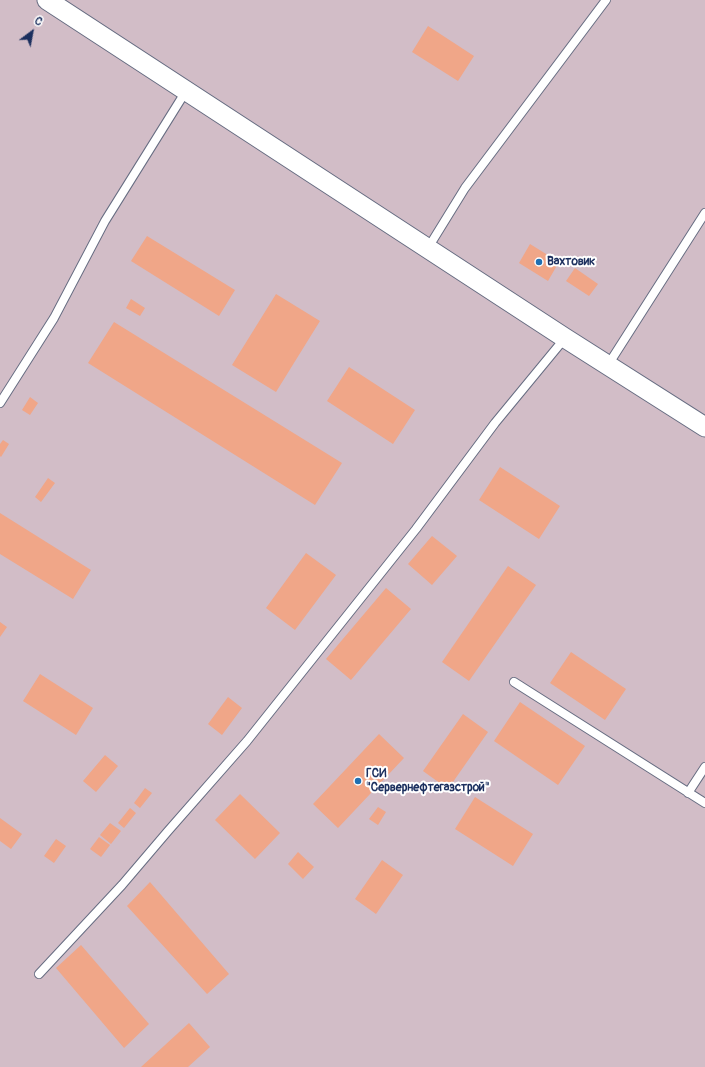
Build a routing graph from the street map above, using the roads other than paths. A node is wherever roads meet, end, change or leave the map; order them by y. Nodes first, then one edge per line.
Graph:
1 (47, 0) edge
2 (606, 0) edge
3 (186, 91) junction
4 (705, 213) edge
5 (428, 248) junction
6 (566, 338) junction
7 (608, 365) junction
8 (0, 403) edge
9 (705, 427) edge
10 (514, 682) dead end
11 (705, 767) edge
12 (688, 792) junction
13 (705, 803) edge
14 (39, 974) dead end

1 - 3 street
2 - 5 lane
3 - 5 street
3 - 8 lane
4 - 7 lane
5 - 6 street
6 - 7 street
6 - 14 lane
7 - 9 street
10 - 12 lane
11 - 12 lane
12 - 13 lane

